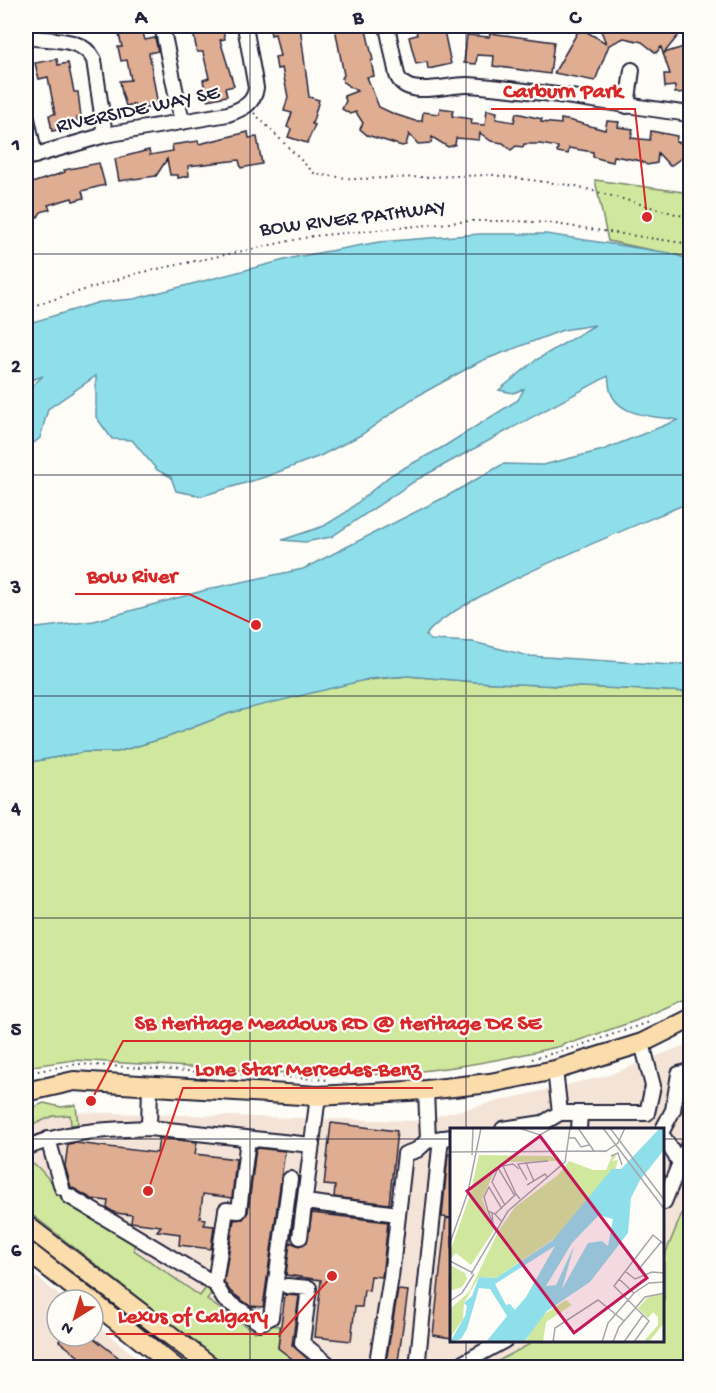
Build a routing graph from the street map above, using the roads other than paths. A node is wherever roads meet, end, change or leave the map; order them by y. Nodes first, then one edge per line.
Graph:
1 (162, 26) edge
2 (245, 26) edge
3 (387, 26) edge
4 (26, 37) edge
5 (632, 70) dead end
6 (627, 106) junction
7 (26, 114) edge
8 (690, 114) edge
9 (182, 122) junction
10 (105, 135) junction
11 (30, 157) edge
12 (690, 1019) edge
13 (642, 1043) junction
14 (555, 1070) junction
15 (685, 1073) edge
16 (150, 1084) junction
17 (426, 1090) junction
18 (26, 1092) edge
19 (318, 1096) junction
20 (560, 1113) junction
21 (580, 1113) junction
22 (647, 1113) junction
23 (543, 1126) edge
24 (149, 1128) junction
25 (516, 1128) edge
26 (579, 1128) edge
27 (657, 1128) edge
28 (664, 1128) edge
29 (440, 1138) edge
30 (48, 1139) junction
31 (248, 1139) junction
32 (665, 1141) edge
33 (690, 1142) edge
34 (312, 1145) junction
35 (31, 1146) dead end
36 (680, 1163) junction
37 (290, 1179) dead end
38 (665, 1197) edge
39 (305, 1202) junction
40 (399, 1214) junction
41 (26, 1225) edge
42 (300, 1238) dead end
43 (26, 1250) edge
44 (215, 1284) junction
45 (287, 1286) dead end
46 (75, 1288) edge
47 (105, 1311) edge
48 (504, 1342) edge
49 (176, 1368) edge
50 (213, 1368) edge
51 (333, 1368) edge
52 (376, 1368) edge
53 (417, 1368) edge
54 (454, 1368) edge

1 - 9 street
2 - 9 street, RIVERSIDE WAY SE
3 - 6 street
4 - 10 street
5 - 6 street
6 - 8 street
7 - 11 street
9 - 10 street, RIVERSIDE WAY SE
10 - 11 street, RIVERSIDE WAY SE
12 - 13 main road
13 - 14 main road
13 - 22 street
14 - 17 main road
14 - 20 street
15 - 28 street
16 - 18 main road
16 - 19 main road
16 - 24 street
17 - 19 main road
17 - 29 street
19 - 34 street
20 - 21 street
20 - 23 street
21 - 22 street
21 - 26 street
22 - 27 street
23 - 25 street
24 - 30 street
24 - 31 street
29 - 40 street
29 - 53 street
30 - 35 street
30 - 44 street
31 - 34 street
31 - 44 street
32 - 36 street
33 - 36 street
34 - 39 street
36 - 38 street
37 - 44 street
39 - 40 street
39 - 42 street
40 - 52 street
41 - 50 main road
43 - 46 main road
45 - 51 street
47 - 49 main road
48 - 54 street

